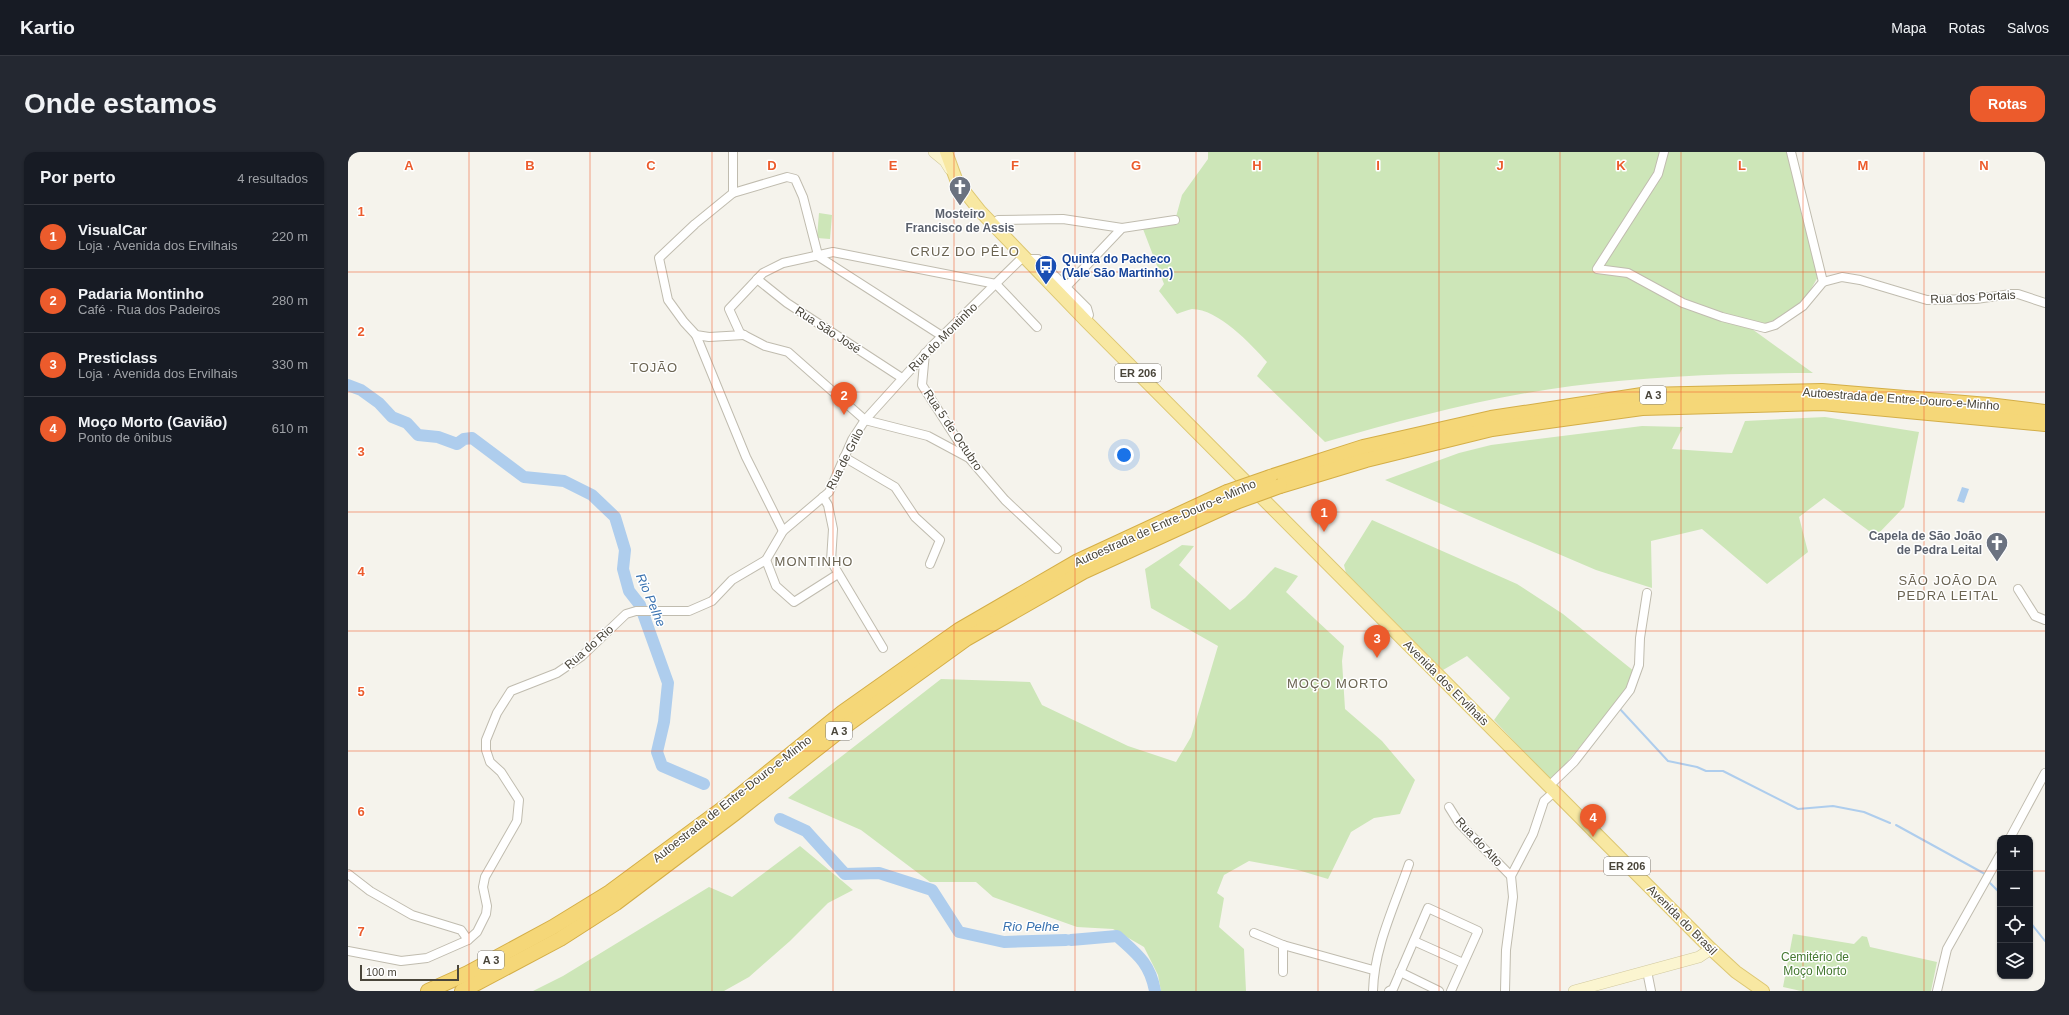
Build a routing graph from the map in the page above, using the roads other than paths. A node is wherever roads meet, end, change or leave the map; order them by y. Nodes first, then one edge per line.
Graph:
1 (733, 152) edge
2 (934, 152) edge
3 (946, 152) edge
4 (1664, 152) edge
5 (1791, 152) edge
6 (953, 174) junction
7 (733, 193) junction
8 (1175, 220) dead end
9 (993, 225) junction
10 (1122, 228) junction
11 (817, 255) junction
12 (1025, 258) junction
13 (757, 279) junction
14 (1823, 282) junction
15 (996, 284) junction
16 (1066, 287) junction
17 (2045, 303) edge
18 (1086, 321) junction
19 (1037, 327) dead end
20 (696, 335) junction
21 (744, 335) junction
22 (942, 336) junction
23 (925, 353) junction
24 (902, 378) junction
25 (2045, 412) edge
26 (865, 420) junction
27 (2045, 424) edge
28 (844, 457) junction
29 (969, 458) junction
30 (1275, 482) junction
31 (823, 497) junction
32 (1232, 497) junction
33 (783, 531) junction
34 (1057, 549) dead end
35 (766, 560) junction
36 (930, 564) dead end
37 (838, 574) junction
38 (2018, 590) dead end
39 (1647, 593) dead end
40 (636, 611) joint
41 (2045, 620) edge
42 (883, 648) dead end
43 (2045, 773) edge
44 (1551, 789) junction
45 (1449, 807) dead end
46 (2012, 835) edge
47 (1997, 860) edge
48 (1409, 864) dead end
49 (348, 874) edge
50 (1511, 876) junction
51 (1254, 933) dead end
52 (1701, 939) junction
53 (468, 940) junction
54 (1414, 941) junction
55 (1283, 945) junction
56 (1711, 949) junction
57 (348, 951) edge
58 (1688, 959) junction
59 (1464, 963) junction
60 (1373, 970) junction
61 (1647, 971) junction
62 (1283, 972) dead end
63 (1400, 972) junction
64 (428, 991) edge
65 (462, 991) edge
66 (1373, 991) edge
67 (1389, 991) edge
68 (1439, 991) edge
69 (1451, 991) edge
70 (1505, 991) edge
71 (1574, 991) edge
72 (1651, 991) edge
73 (1763, 991) edge
74 (1937, 991) edge

1 - 7 street
2 - 6 street
3 - 6 main road, ER 206
4 - 14 street
5 - 14 street
6 - 9 main road, ER 206
7 - 11 street
7 - 20 street
8 - 10 street
9 - 10 street
9 - 12 main road, ER 206
10 - 16 street
11 - 13 street
11 - 15 street
11 - 22 street
12 - 15 street, Rua do Montinho
12 - 16 street
12 - 18 main road, ER 206
13 - 21 street
13 - 24 street, Rua São José
14 - 17 street, Rua dos Portais
15 - 19 street
15 - 22 street, Rua do Montinho
16 - 18 street
18 - 44 main road, Avenida dos Ervilhais / ER 206
20 - 21 street
20 - 33 street
21 - 26 street
22 - 23 street, Rua do Montinho
23 - 24 street, Rua do Montinho
23 - 29 street, Rua 5 de Octubro
24 - 26 street, Rua do Montinho
25 - 30 highway, Autoestrada de Entre-Douro-e-Minho / A 3
26 - 28 street, Rua de Grilo
26 - 29 street
27 - 30 highway, Autoestrada de Entre-Douro-e-Minho / A 3
28 - 31 street, Rua de Grilo
28 - 36 street
29 - 34 street, Rua 5 de Octubro
30 - 32 highway, Autoestrada de Entre-Douro-e-Minho / A 3, bridge
31 - 33 street, Rua de Grilo
31 - 37 street
32 - 64 highway, Autoestrada de Entre-Douro-e-Minho / A 3
32 - 65 highway, Autoestrada de Entre-Douro-e-Minho / A 3
33 - 35 street, Rua de Grilo
35 - 37 street
35 - 40 street, Rua de Grilo
37 - 42 street
38 - 41 street
39 - 44 street
40 - 53 street, Rua do Rio
43 - 46 street
44 - 50 street
44 - 52 main road, Avenida do Brasil / ER 206
45 - 50 street, Rua do Alto
47 - 74 street
48 - 60 street
49 - 53 street
50 - 70 street
51 - 55 street
52 - 56 main road, Avenida do Brasil / ER 206
52 - 58 street
53 - 57 street
54 - 59 street
54 - 59 street
54 - 63 street
55 - 60 street
55 - 62 street
56 - 58 street
56 - 73 main road, Avenida do Brasil / ER 206
58 - 61 street
59 - 69 street
60 - 66 street
61 - 71 street
61 - 72 street
63 - 67 street
63 - 68 street

